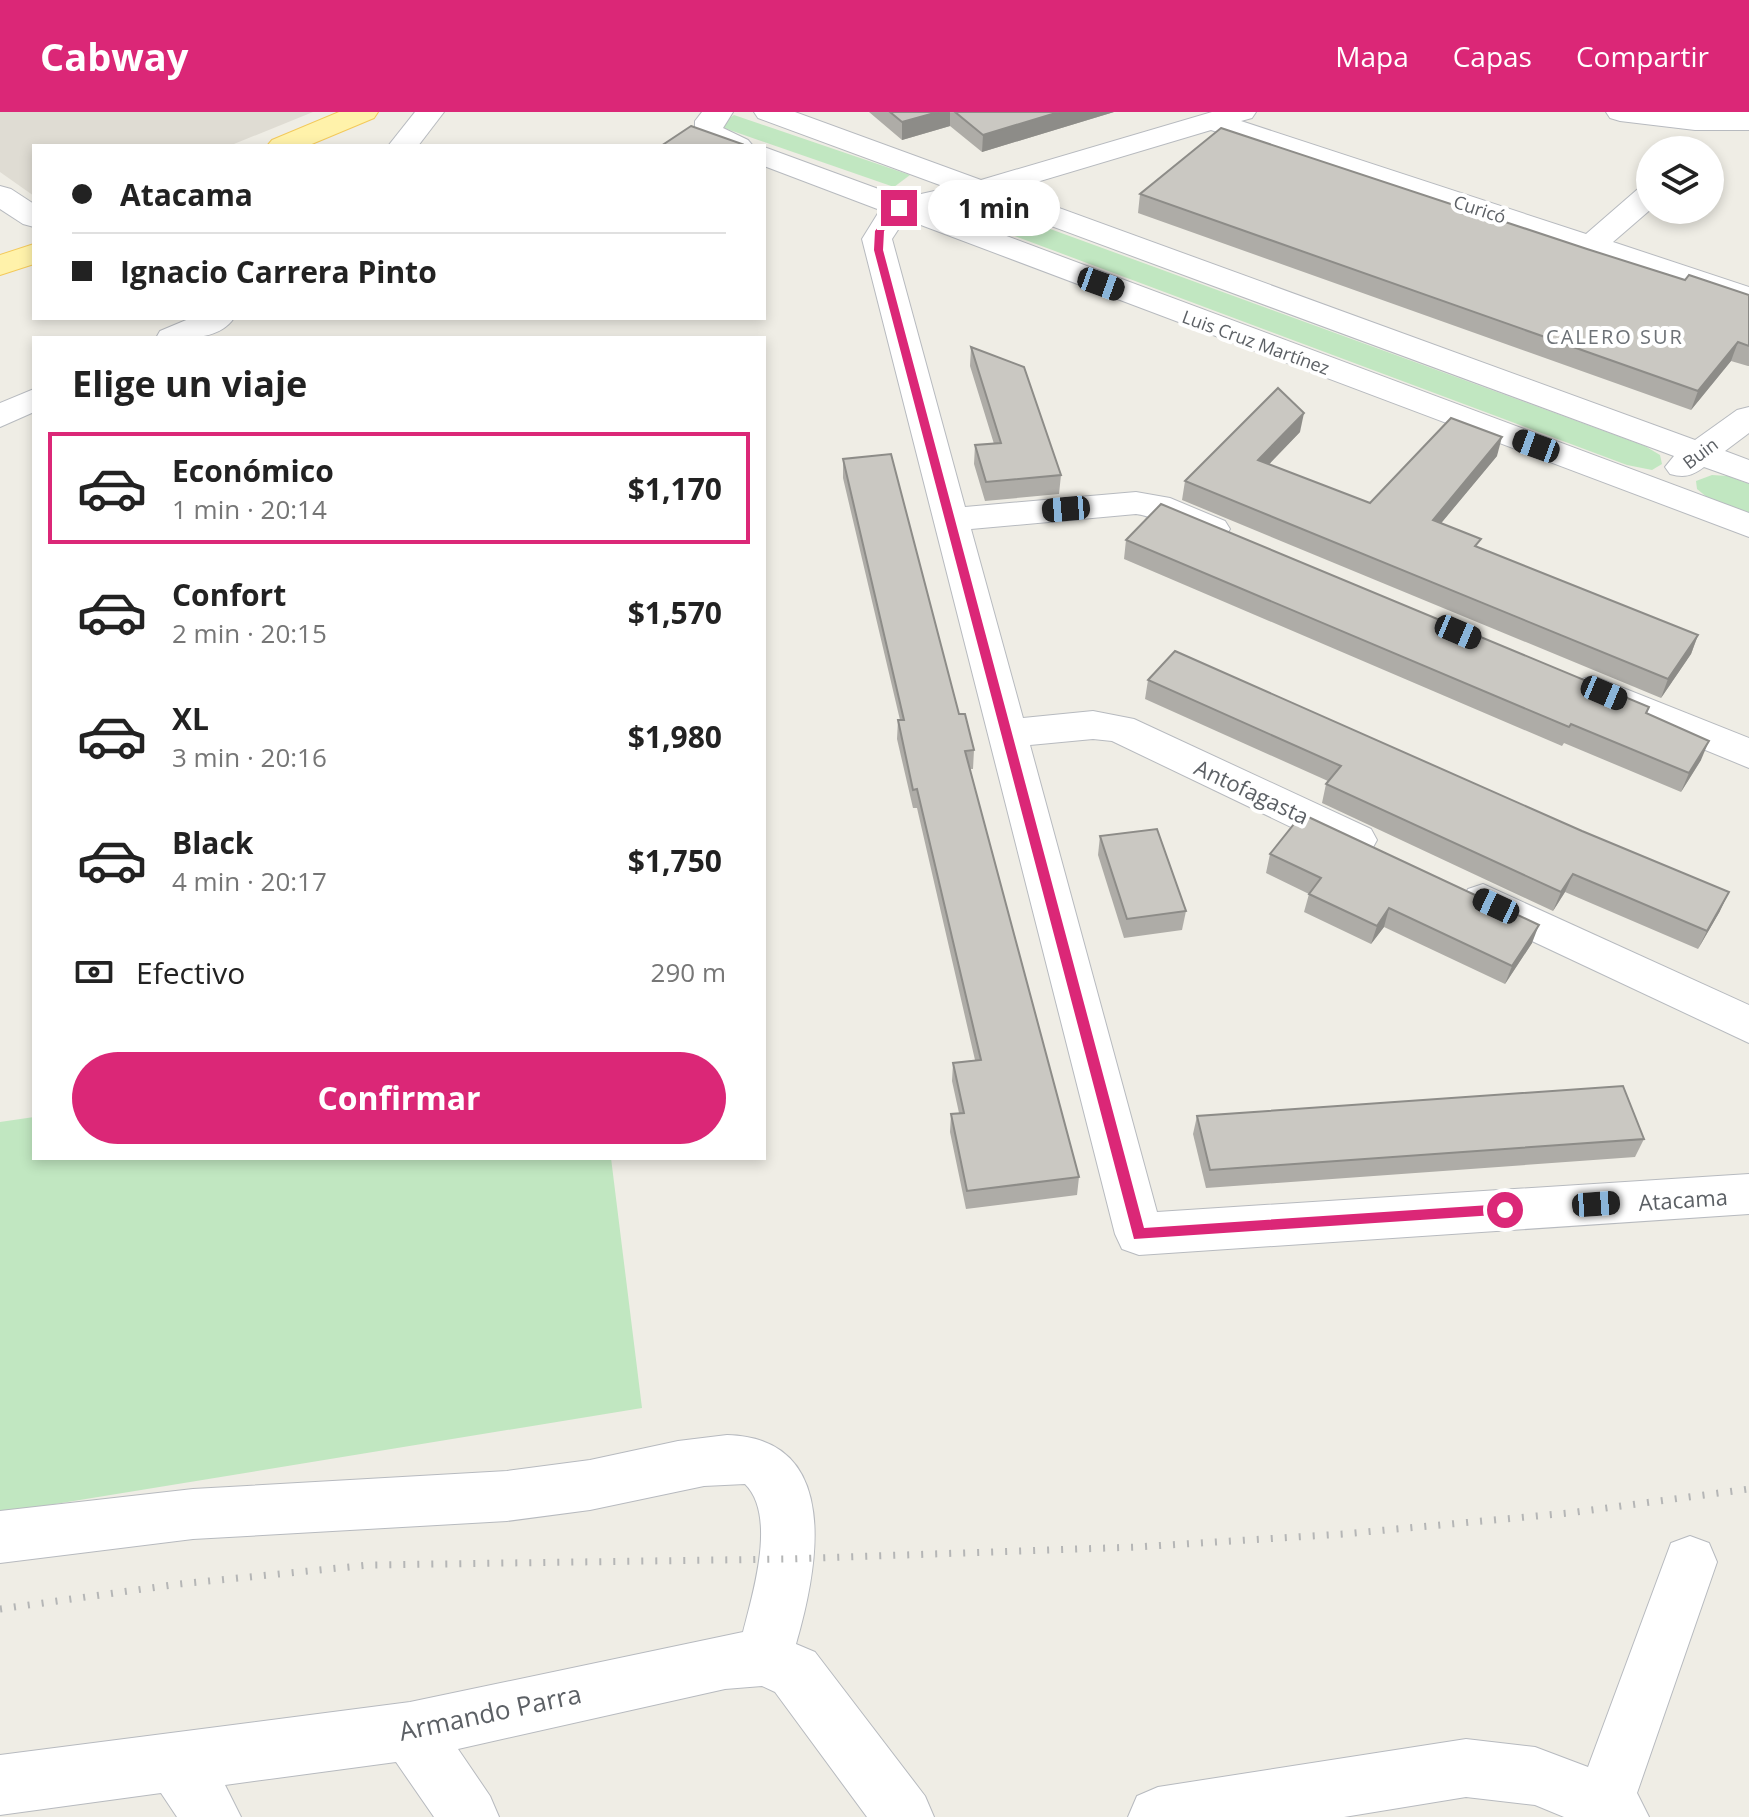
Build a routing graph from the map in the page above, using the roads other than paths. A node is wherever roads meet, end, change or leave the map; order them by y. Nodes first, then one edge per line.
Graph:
1 (364, 112) edge
2 (430, 112) edge
3 (719, 112) edge
4 (768, 112) edge
5 (1242, 112) edge
6 (1620, 112) edge
7 (1211, 121) junction
8 (1749, 121) edge
9 (1717, 122) junction
10 (1712, 136) edge
11 (294, 144) edge
12 (405, 144) edge
13 (733, 144) edge
14 (766, 157) edge
15 (979, 190) junction
16 (0, 195) edge
17 (1636, 206) edge
18 (899, 208) junction
19 (32, 217) edge
20 (1591, 245) junction
21 (32, 254) edge
22 (0, 266) edge
23 (1749, 297) edge
24 (213, 320) edge
25 (177, 336) edge
26 (32, 400) edge
27 (0, 417) edge
28 (1749, 417) edge
29 (1699, 454) junction
30 (1749, 472) edge
31 (1652, 490) junction
32 (949, 520) junction
33 (1749, 526) edge
34 (1241, 541) edge
35 (1560, 675) edge
36 (1006, 734) junction
37 (1749, 754) edge
38 (1390, 856) edge
39 (1447, 883) edge
40 (1749, 1025) edge
41 (1749, 1194) edge
42 (0, 1537) edge
43 (1690, 1562) dead end
44 (763, 1658) junction
45 (410, 1731) junction
46 (175, 1761) junction
47 (0, 1785) edge
48 (1612, 1810) edge
49 (211, 1817) edge
50 (469, 1817) edge
51 (904, 1817) edge
52 (1158, 1817) edge

1 - 11 main road
2 - 12 street
3 - 13 street
4 - 15 street
5 - 7 street
6 - 9 street
7 - 15 street
7 - 20 street, Curicó
8 - 9 street
9 - 10 street
14 - 18 street, Luis Cruz Martínez
15 - 18 street
15 - 29 street
16 - 19 street
17 - 20 street
18 - 31 street, Luis Cruz Martínez
18 - 32 street
20 - 23 street, Curicó
21 - 22 main road
24 - 25 street
26 - 27 street
28 - 29 street, Buin
29 - 30 street
29 - 31 street, Buin
31 - 33 street, Luis Cruz Martínez
32 - 34 street
32 - 36 street
35 - 37 street
36 - 38 street, Antofagasta
36 - 41 street, Atacama
39 - 40 street
42 - 44 street
43 - 48 street
44 - 45 street, Armando Parra
44 - 51 street
45 - 46 street, Armando Parra
45 - 50 street
46 - 47 street, Armando Parra
46 - 49 street
48 - 52 street

